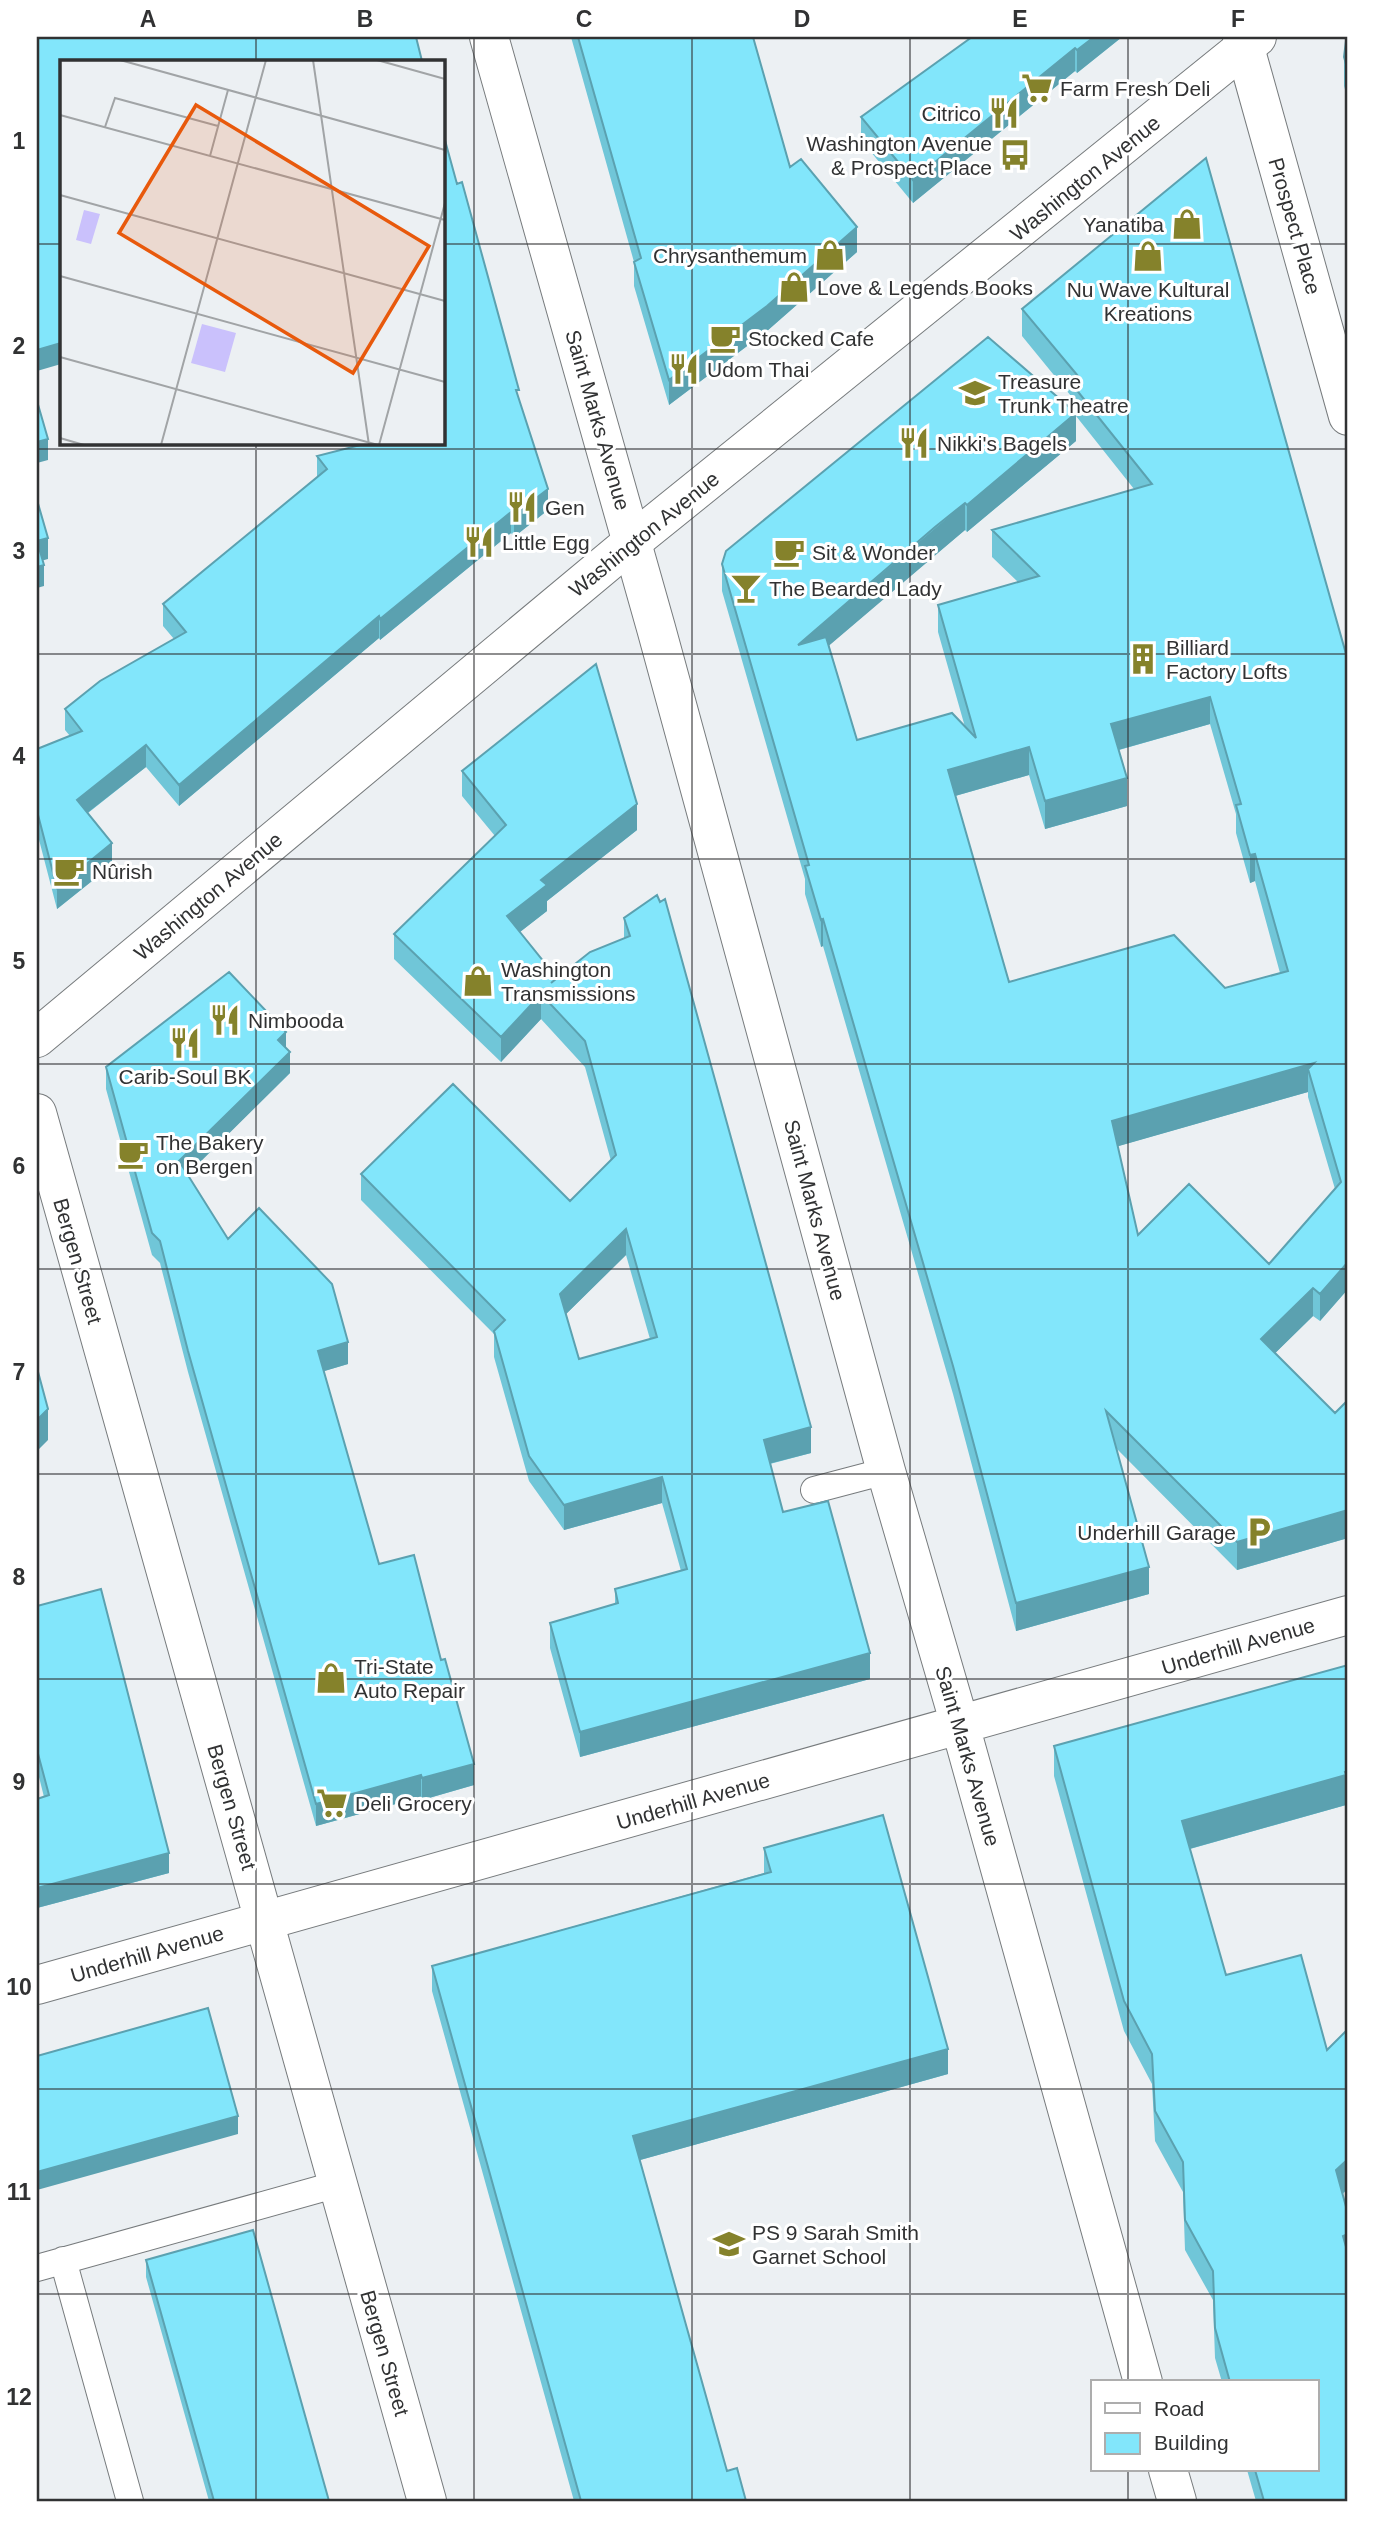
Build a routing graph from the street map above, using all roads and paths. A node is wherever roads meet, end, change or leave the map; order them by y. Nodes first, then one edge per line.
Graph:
1 (489, 37) edge
2 (1248, 40) edge
3 (1348, 416) edge
4 (632, 542) junction
5 (37, 1038) edge
6 (37, 1113) edge
7 (887, 1471) junction
8 (814, 1490) dead end
9 (1348, 1615) edge
10 (960, 1725) junction
11 (264, 1922) junction
12 (37, 1985) edge
13 (338, 2183) junction
14 (63, 2260) junction
15 (37, 2268) edge
16 (1142, 2380) edge
17 (1169, 2472) edge
18 (130, 2501) edge
19 (427, 2501) edge
20 (1177, 2501) edge

1 - 4 street, Saint Marks Avenue
2 - 3 street, Prospect Place
2 - 4 street, Washington Avenue
4 - 5 street, Washington Avenue
4 - 7 street, Saint Marks Avenue
6 - 11 street, Bergen Street
7 - 8 lane
7 - 10 street, Saint Marks Avenue
9 - 10 street, Underhill Avenue
10 - 11 street, Underhill Avenue
10 - 16 street, Saint Marks Avenue
11 - 12 street, Underhill Avenue
11 - 13 street, Bergen Street
13 - 14 lane
13 - 19 street, Bergen Street
14 - 15 lane
14 - 18 lane
17 - 20 street

